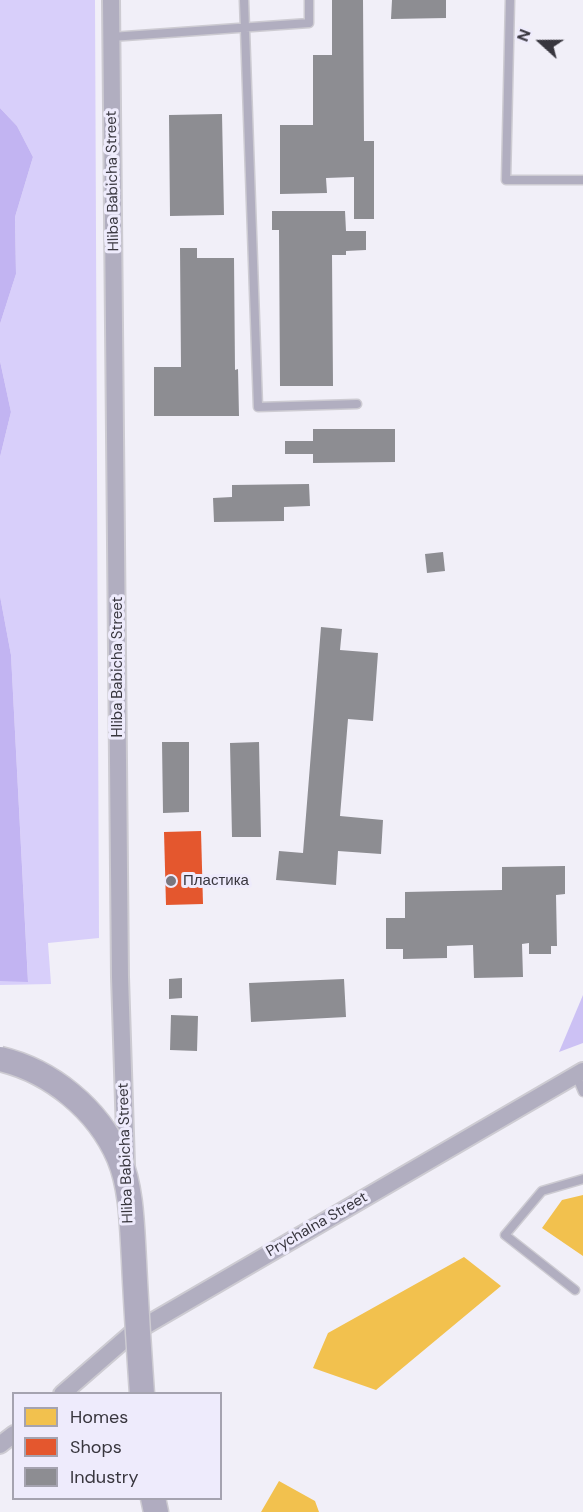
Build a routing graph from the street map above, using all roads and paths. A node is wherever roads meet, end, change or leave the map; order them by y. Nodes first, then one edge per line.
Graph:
1 (111, 0) edge
2 (244, 0) edge
3 (309, 0) edge
4 (510, 0) edge
5 (245, 27) junction
6 (111, 37) junction
7 (583, 180) edge
8 (357, 404) dead end
9 (0, 1059) edge
10 (580, 1073) edge
11 (583, 1092) edge
12 (583, 1179) edge
13 (575, 1290) dead end
14 (131, 1334) junction
15 (64, 1392) edge
16 (142, 1392) edge
17 (12, 1436) edge
18 (0, 1445) edge

1 - 6 street, Hliba Babicha Street
2 - 5 lane
3 - 5 lane
4 - 7 lane
5 - 6 lane
5 - 8 lane
6 - 14 street, Hliba Babicha Street
9 - 16 main road, bridge
10 - 11 lane
10 - 14 street, Prychalna Street
12 - 13 lane
14 - 15 street, Prychalna Street
17 - 18 street

